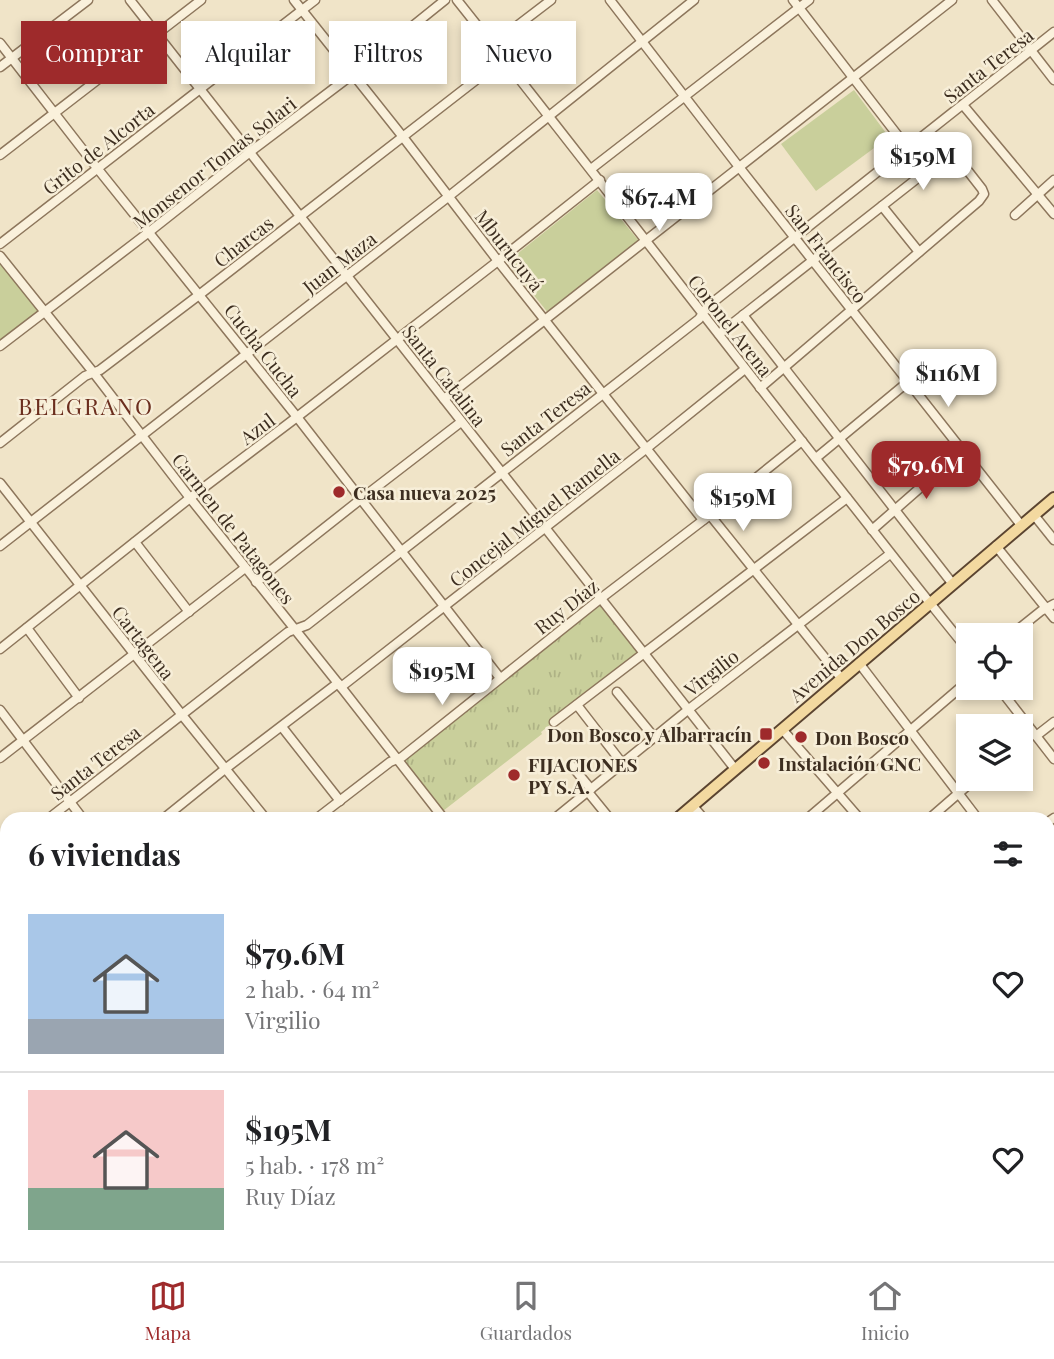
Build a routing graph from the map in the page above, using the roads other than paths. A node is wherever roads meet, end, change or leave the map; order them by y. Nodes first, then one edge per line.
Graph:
1 (88, 0) edge
2 (130, 0) edge
3 (201, 0) edge
4 (294, 0) edge
5 (315, 0) edge
6 (445, 0) edge
7 (457, 0) edge
8 (551, 0) edge
9 (610, 0) edge
10 (694, 0) edge
11 (809, 0) edge
12 (952, 0) edge
13 (992, 0) edge
14 (797, 4) edge
15 (302, 10) junction
16 (147, 21) edge
17 (419, 21) edge
18 (474, 21) edge
19 (523, 21) edge
20 (167, 26) edge
21 (1054, 33) edge
22 (642, 41) junction
23 (0, 43) edge
24 (329, 44) edge
25 (167, 47) edge
26 (1030, 51) junction
27 (12, 58) junction
28 (0, 67) edge
29 (853, 78) junction
30 (1054, 80) edge
31 (93, 84) edge
32 (340, 84) edge
33 (361, 84) edge
34 (471, 84) edge
35 (523, 84) edge
36 (200, 90) junction
37 (685, 97) junction
38 (962, 105) junction
39 (54, 114) junction
40 (549, 117) junction
41 (403, 137) junction
42 (907, 148) junction
43 (250, 152) junction
44 (0, 155) edge
45 (739, 167) junction
46 (97, 168) junction
47 (591, 169) junction
48 (926, 172) junction
49 (600, 180) junction
50 (1054, 180) edge
51 (1037, 195) junction
52 (448, 197) junction
53 (881, 206) junction
54 (1054, 214) edge
55 (1014, 215) dead end
56 (301, 216) junction
57 (149, 232) junction
58 (795, 237) junction
59 (646, 240) junction
60 (0, 244) edge
61 (919, 252) junction
62 (0, 256) edge
63 (498, 261) junction
64 (813, 261) junction
65 (347, 275) junction
66 (200, 295) junction
67 (852, 310) junction
68 (45, 312) junction
69 (703, 314) junction
70 (743, 315) junction
71 (545, 320) junction
72 (719, 334) junction
73 (397, 339) junction
74 (0, 346) edge
75 (247, 354) junction
76 (784, 367) junction
77 (745, 369) junction
78 (93, 372) junction
79 (909, 382) junction
80 (760, 388) junction
81 (603, 393) junction
82 (444, 399) junction
83 (297, 417) junction
84 (461, 422) junction
85 (143, 436) junction
86 (840, 438) junction
87 (802, 441) junction
88 (0, 443) edge
89 (646, 448) junction
90 (962, 451) junction
91 (816, 458) junction
92 (502, 472) junction
93 (0, 482) edge
94 (190, 498) junction
95 (847, 498) junction
96 (1054, 498) edge
97 (361, 499) junction
98 (894, 510) junction
99 (1034, 515) junction
100 (706, 517) junction
101 (32, 522) junction
102 (1021, 525) junction
103 (545, 528) junction
104 (872, 530) junction
105 (1054, 540) edge
106 (135, 542) junction
107 (0, 546) edge
108 (996, 546) junction
109 (401, 551) junction
110 (890, 554) junction
111 (245, 568) junction
112 (753, 569) junction
113 (256, 582) junction
114 (952, 583) junction
115 (80, 585) junction
116 (600, 598) junction
117 (929, 604) junction
118 (1050, 606) edge
119 (444, 607) junction
120 (189, 612) junction
121 (1054, 618) edge
122 (1028, 623) edge
123 (798, 624) junction
124 (27, 628) junction
125 (294, 630) junction
126 (956, 636) edge
127 (0, 649) edge
128 (645, 653) junction
129 (134, 654) junction
130 (859, 663) junction
131 (500, 678) junction
132 (841, 678) junction
133 (339, 685) junction
134 (956, 691) edge
135 (617, 692) dead end
136 (79, 698) junction
137 (1008, 700) edge
138 (577, 705) junction
139 (689, 709) junction
140 (0, 710) edge
141 (182, 715) junction
142 (554, 722) dead end
143 (1054, 722) edge
144 (282, 727) junction
145 (782, 729) junction
146 (909, 731) junction
147 (1034, 733) junction
148 (654, 737) junction
149 (23, 741) junction
150 (0, 758) edge
151 (397, 759) junction
152 (1054, 759) edge
153 (622, 763) junction
154 (571, 765) dead end
155 (225, 769) junction
156 (735, 769) junction
157 (589, 790) junction
158 (960, 791) edge
159 (836, 793) junction
160 (958, 793) junction
161 (70, 801) junction
162 (340, 801) junction
163 (693, 806) junction
164 (438, 811) edge
165 (57, 812) edge
166 (78, 812) edge
167 (179, 812) edge
168 (260, 812) edge
169 (325, 812) edge
170 (562, 812) edge
171 (605, 812) edge
172 (686, 812) edge
173 (698, 812) edge
174 (815, 812) edge
175 (854, 812) edge
176 (937, 812) edge
177 (973, 812) edge

1 - 27 street
2 - 16 street, Santa Catalina
3 - 20 street
4 - 15 street, Mburucuyá
5 - 15 street, Grito de Alcorta
6 - 17 street, Monsenor Tomas Solari
7 - 18 street, Coronel Arena
8 - 19 street
9 - 22 street, San Francisco
10 - 22 street, Juan Maza
11 - 14 street
12 - 29 street
13 - 26 street
14 - 29 street
14 - 37 street
15 - 24 street, Mburucuyá
15 - 36 street, Grito de Alcorta
21 - 26 street, Santa Teresa
22 - 37 street, San Francisco
22 - 40 street, Juan Maza
23 - 27 street, Cucha Cucha
25 - 36 street, Santa Catalina
26 - 30 street
26 - 38 street, Santa Teresa
27 - 28 street
27 - 39 street, Cucha Cucha
29 - 42 street
29 - 45 street
31 - 39 street
32 - 43 street, Monsenor Tomas Solari
33 - 41 street, Mburucuyá
34 - 41 street, Charcas
35 - 40 street, Coronel Arena
36 - 43 street, Santa Catalina
36 - 46 street, Grito de Alcorta
37 - 45 street, San Francisco
37 - 47 street
38 - 42 street, Santa Teresa
38 - 51 street
39 - 44 street
39 - 46 street, Cucha Cucha
40 - 47 street, Coronel Arena
40 - 52 street, Juan Maza
41 - 52 street, Mburucuyá
41 - 56 street, Charcas
42 - 48 street
42 - 58 street, Santa Teresa
43 - 56 street, Santa Catalina
43 - 57 street, Monsenor Tomas Solari
45 - 58 street, San Francisco
45 - 59 street
46 - 57 street, Cucha Cucha
46 - 60 street, Grito de Alcorta
47 - 49 street, Coronel Arena
48 - 53 street
48 - 61 street
49 - 59 street, Coronel Arena
49 - 63 street, Azul
50 - 51 street
51 - 54 street
51 - 55 street
52 - 63 street, Mburucuyá
52 - 65 street, Juan Maza
53 - 61 street
53 - 64 street
56 - 65 street, Santa Catalina
56 - 66 street, Charcas
57 - 66 street, Cucha Cucha
57 - 68 street, Monsenor Tomas Solari
58 - 64 street, San Francisco
58 - 69 street, Santa Teresa
59 - 69 street, Coronel Arena
59 - 71 street
61 - 67 street
62 - 68 street, Carmen de Patagones
63 - 71 street, Mburucuyá
63 - 73 street, Azul
64 - 67 street, San Francisco
64 - 70 street
65 - 73 street, Santa Catalina
65 - 75 street, Juan Maza
66 - 75 street, Cucha Cucha
66 - 78 street, Charcas
67 - 76 street
67 - 79 street, San Francisco
68 - 74 street, Monsenor Tomas Solari
68 - 78 street, Carmen de Patagones
69 - 72 street, Coronel Arena
69 - 81 street, Santa Teresa
70 - 72 street
70 - 76 street
71 - 81 street, Mburucuyá
71 - 82 street
72 - 77 street, Coronel Arena
73 - 82 street, Santa Catalina
73 - 83 street, Azul
75 - 83 street, Cucha Cucha
75 - 85 street, Juan Maza
76 - 80 street
76 - 86 street
77 - 80 street, Coronel Arena
77 - 89 street, Concejal Miguel Ramella
78 - 85 street, Carmen de Patagones
78 - 88 street, Charcas
79 - 86 street
79 - 90 street, San Francisco
80 - 87 street, Coronel Arena
81 - 89 street, Mburucuyá
81 - 92 street, Santa Teresa
82 - 84 street, Santa Catalina
83 - 94 street, Azul
83 - 97 street, Cucha Cucha
84 - 92 street, Santa Catalina
84 - 97 street
85 - 94 street, Carmen de Patagones
85 - 101 street, Juan Maza
86 - 91 street
86 - 98 street
87 - 91 street, Coronel Arena
87 - 100 street, Ruy Díaz
89 - 100 street, Mburucuyá
89 - 103 street, Concejal Miguel Ramella
90 - 98 street
90 - 102 street, San Francisco
91 - 95 street, Coronel Arena
92 - 103 street, Santa Catalina
92 - 109 street, Santa Teresa
93 - 101 street, Cartagena
94 - 106 street, Azul
94 - 111 street, Carmen de Patagones
95 - 104 street, Coronel Arena
95 - 112 street
96 - 99 main road, Avenida Don Bosco
97 - 109 street, Cucha Cucha
97 - 113 street
98 - 104 street
98 - 114 street
99 - 102 main road, Avenida Don Bosco
99 - 105 street
100 - 112 street, Mburucuyá
100 - 116 street, Ruy Díaz
101 - 107 street, Juan Maza
101 - 115 street, Cartagena
102 - 108 main road, Avenida Don Bosco
103 - 116 street, Santa Catalina
103 - 119 street, Concejal Miguel Ramella
104 - 110 street, Coronel Arena
106 - 115 street, Azul
106 - 120 street
108 - 114 main road, Avenida Don Bosco
108 - 118 street
109 - 119 street, Cucha Cucha
109 - 125 street, Santa Teresa
110 - 117 street, Coronel Arena
110 - 123 street, Virgilio
111 - 113 street, Carmen de Patagones
111 - 120 street
112 - 123 street, Mburucuyá
112 - 128 street
113 - 125 street, Carmen de Patagones
114 - 117 main road, Avenida Don Bosco
115 - 124 street, Azul
115 - 129 street, Cartagena
116 - 128 street, Santa Catalina
116 - 131 street, Ruy Díaz
117 - 126 street, Coronel Arena
117 - 130 main road, Avenida Don Bosco
118 - 121 street
118 - 122 street
119 - 131 street, Cucha Cucha
119 - 133 street, Concejal Miguel Ramella
120 - 129 street
123 - 132 street, Mburucuyá
123 - 139 street, Virgilio
124 - 127 street, Azul
124 - 136 street
125 - 133 street, Carmen de Patagones
125 - 141 street, Santa Teresa
128 - 138 street
128 - 139 street, Santa Catalina
129 - 136 street
129 - 141 street, Cartagena
130 - 132 main road, Avenida Don Bosco
130 - 146 street
131 - 151 street, Ruy Díaz
132 - 145 main road, Avenida Don Bosco
133 - 144 street, Concejal Miguel Ramella
133 - 151 street, Carmen de Patagones
134 - 146 street
135 - 148 street
136 - 149 street
137 - 147 street
138 - 142 street
138 - 153 street
139 - 148 street, Virgilio
139 - 156 street, Santa Catalina
140 - 149 street
141 - 155 street, Cartagena
141 - 161 street, Santa Teresa
143 - 147 street
144 - 155 street, Concejal Miguel Ramella
144 - 162 street
145 - 156 main road, Avenida Don Bosco
145 - 159 street
146 - 159 street
146 - 160 street
147 - 152 street
148 - 153 street, Virgilio
149 - 150 street
149 - 161 street
151 - 162 street, Ruy Díaz
151 - 164 street, Carmen de Patagones
153 - 157 street, Virgilio
154 - 157 street
155 - 167 street, Concejal Miguel Ramella
155 - 168 street, Cartagena
156 - 163 main road, Avenida Don Bosco
157 - 170 street, Virgilio
157 - 171 street
158 - 160 street
159 - 174 street
159 - 175 street
160 - 176 street
160 - 177 street
161 - 165 street, Santa Teresa
161 - 166 street
162 - 169 street, Ruy Díaz
163 - 172 main road, Avenida Don Bosco
163 - 173 street

